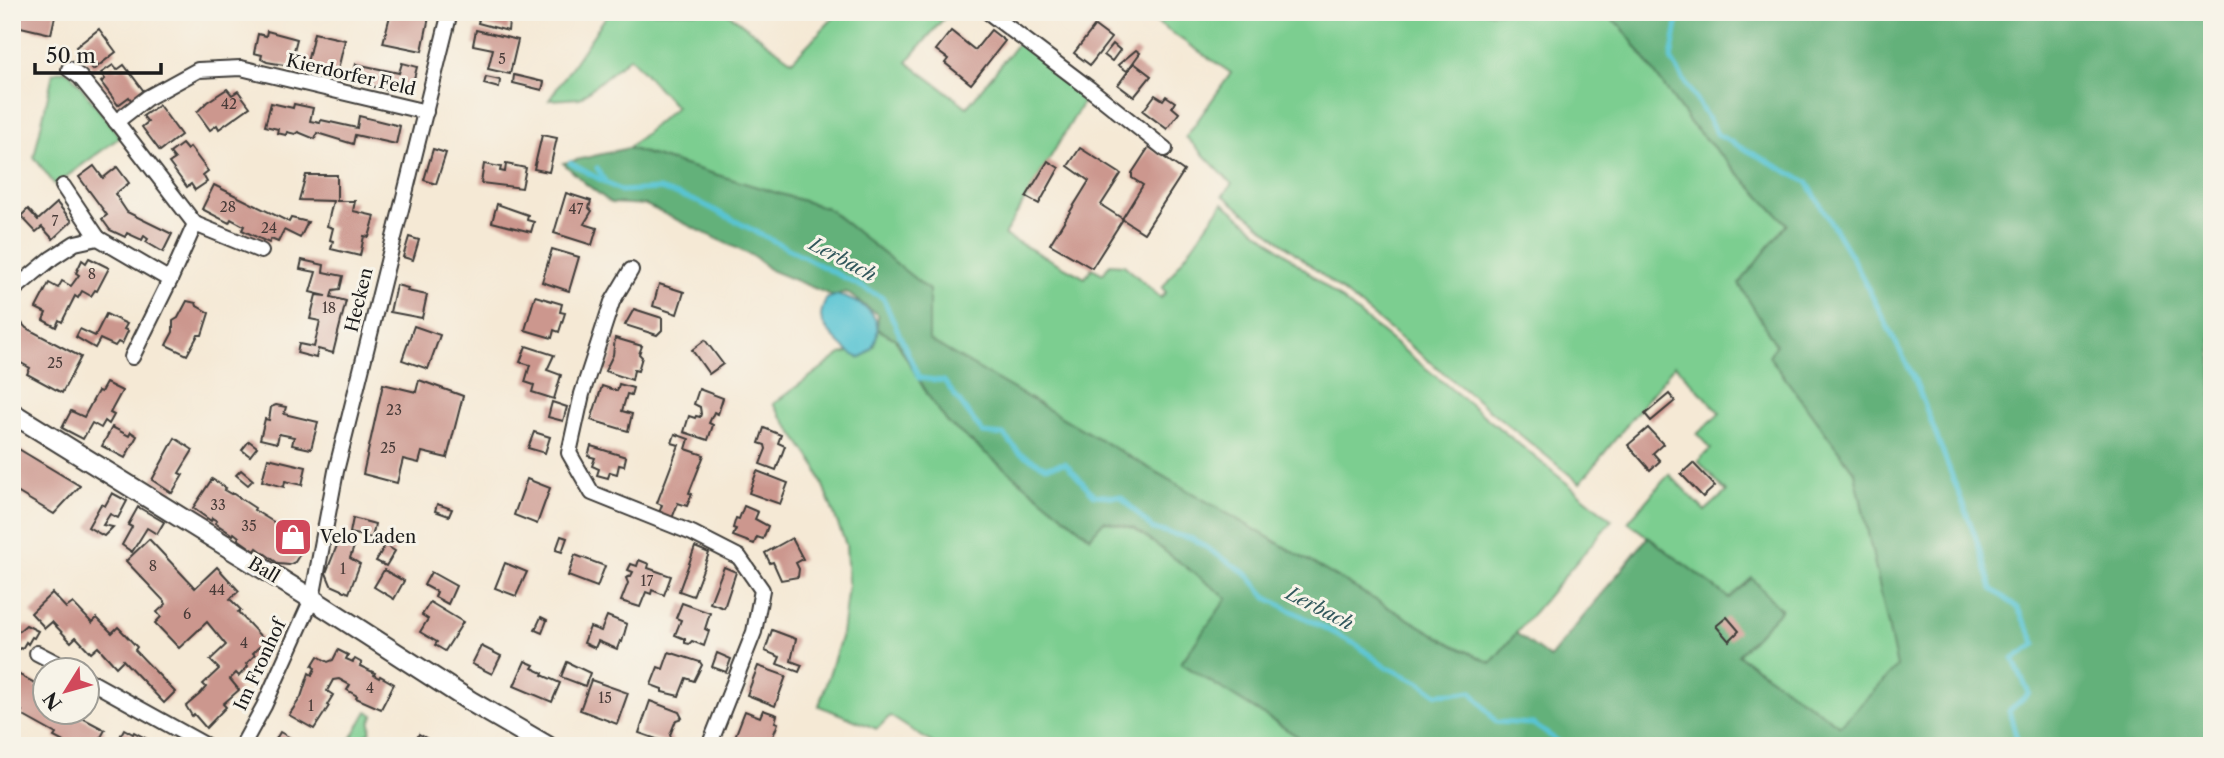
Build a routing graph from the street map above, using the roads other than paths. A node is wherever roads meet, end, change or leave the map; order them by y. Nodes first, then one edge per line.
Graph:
1 (450, 12) edge
2 (988, 12) edge
3 (69, 69) dead end
4 (426, 112) junction
5 (117, 122) junction
6 (1165, 149) dead end
7 (62, 186) dead end
8 (195, 224) junction
9 (98, 238) junction
10 (261, 251) dead end
11 (631, 270) dead end
12 (170, 280) junction
13 (12, 291) edge
14 (132, 357) dead end
15 (12, 413) edge
16 (312, 599) junction
17 (37, 653) dead end
18 (43, 656) edge
19 (102, 688) edge
20 (544, 745) edge
21 (206, 746) edge
22 (242, 746) edge
23 (709, 746) edge

1 - 4 street, Hecken
2 - 6 street
3 - 5 street
4 - 5 street, Kierdorfer Feld
4 - 16 street, Hecken
5 - 8 street
7 - 9 street
8 - 10 street
8 - 12 street
9 - 12 street
9 - 13 street
11 - 23 street
12 - 14 street
15 - 16 main road, Ball
16 - 20 main road, Ball
16 - 22 street, Im Fronhof
17 - 18 street
19 - 21 street

